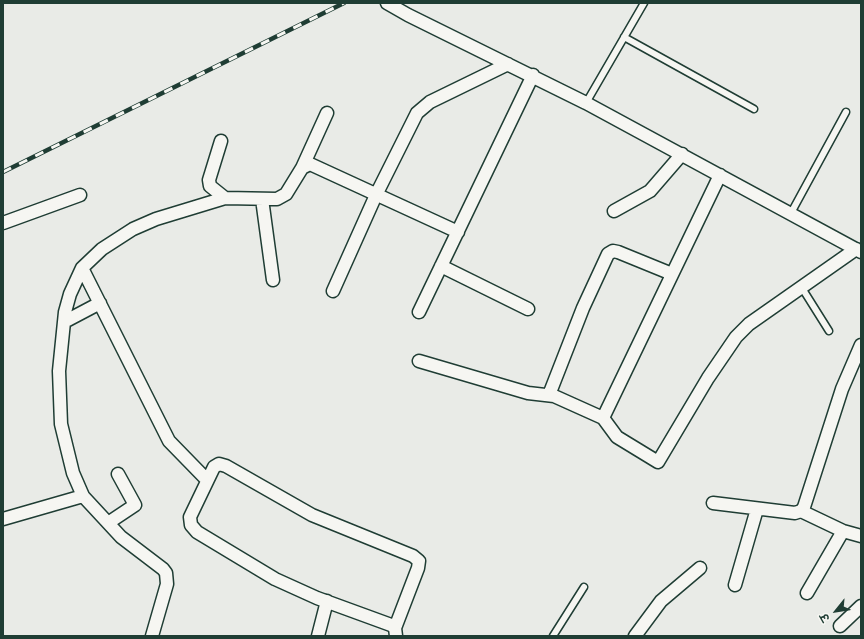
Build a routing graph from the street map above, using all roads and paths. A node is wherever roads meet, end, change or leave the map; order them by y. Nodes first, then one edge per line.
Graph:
1 (387, 3) edge
2 (644, 3) edge
3 (624, 37) junction
4 (508, 64) junction
5 (533, 75) junction
6 (586, 103) junction
7 (754, 109) dead end
8 (846, 112) dead end
9 (327, 113) dead end
10 (221, 141) dead end
11 (682, 154) junction
12 (302, 168) junction
13 (720, 175) junction
14 (80, 194) dead end
15 (376, 195) junction
16 (224, 198) junction
17 (262, 199) junction
18 (614, 211) dead end
19 (791, 213) junction
20 (3, 224) edge
21 (458, 232) junction
22 (859, 250) edge
23 (441, 266) junction
24 (82, 268) junction
25 (672, 274) junction
26 (273, 280) dead end
27 (802, 288) junction
28 (332, 291) dead end
29 (100, 303) junction
30 (528, 308) dead end
31 (419, 312) dead end
32 (64, 322) junction
33 (829, 331) dead end
34 (861, 345) edge
35 (419, 361) dead end
36 (549, 395) junction
37 (603, 418) junction
38 (118, 474) dead end
39 (207, 480) junction
40 (83, 496) junction
41 (713, 504) dead end
42 (758, 509) junction
43 (801, 511) junction
44 (3, 519) edge
45 (108, 523) junction
46 (843, 531) junction
47 (861, 536) edge
48 (700, 568) dead end
49 (735, 585) dead end
50 (584, 587) dead end
51 (807, 593) dead end
52 (327, 601) junction
53 (861, 606) edge
54 (840, 626) dead end
55 (395, 632) edge
56 (152, 636) edge
57 (318, 636) edge
58 (553, 636) edge
59 (635, 636) edge

1 - 4 street
2 - 3 lane
3 - 6 lane
3 - 7 lane
4 - 5 street
4 - 15 street
5 - 6 street
5 - 21 street
6 - 11 street
8 - 19 lane
9 - 12 street
10 - 16 street
11 - 13 street
11 - 18 street
12 - 15 street
12 - 17 street
13 - 19 street
13 - 25 street
14 - 20 street
15 - 21 street
15 - 28 street
16 - 17 street
16 - 24 street
17 - 26 street
19 - 22 street
21 - 23 street
22 - 27 street
23 - 30 street
23 - 31 street
24 - 29 street
24 - 32 street
25 - 36 street
25 - 37 street
27 - 33 lane
27 - 37 street
29 - 32 street
29 - 39 street
32 - 40 street
34 - 43 street
35 - 36 street
36 - 37 street
38 - 45 street
39 - 52 street
39 - 55 street
40 - 44 street
40 - 45 street
41 - 42 street
42 - 43 street
42 - 49 street
43 - 46 street
45 - 56 street
46 - 47 street
46 - 51 street
48 - 59 street
50 - 58 lane
52 - 55 street
52 - 57 street
53 - 54 street

